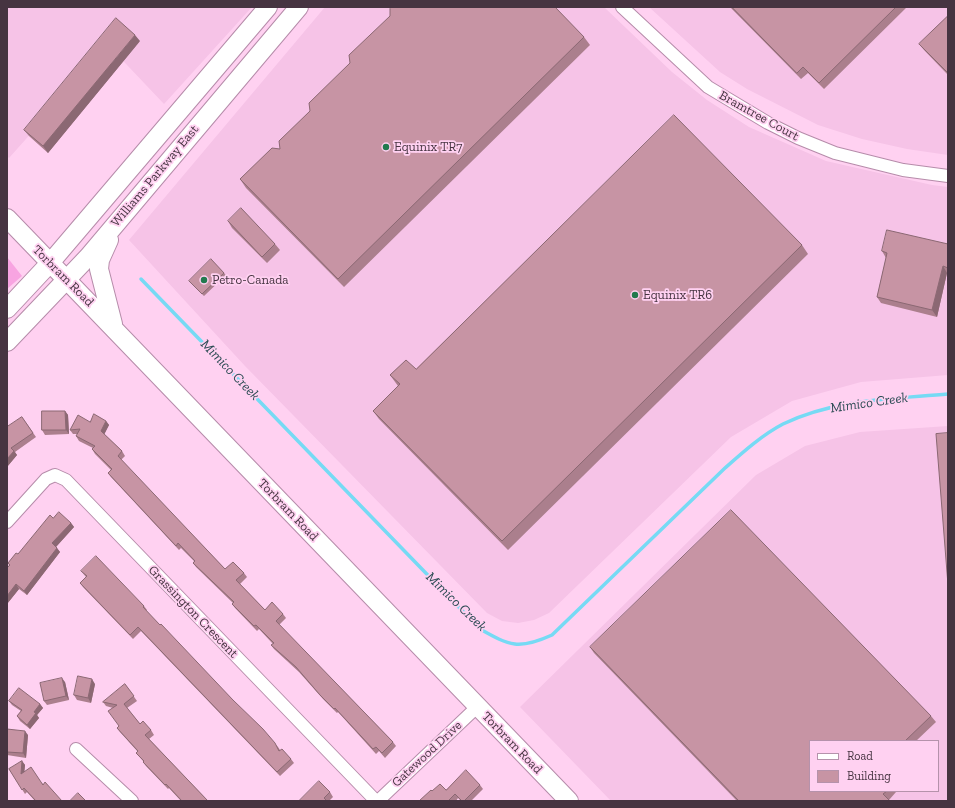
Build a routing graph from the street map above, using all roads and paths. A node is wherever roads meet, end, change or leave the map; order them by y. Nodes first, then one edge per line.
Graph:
1 (268, 7) edge
2 (298, 7) edge
3 (622, 7) edge
4 (948, 176) edge
5 (7, 218) edge
6 (117, 221) junction
7 (50, 263) junction
8 (66, 278) junction
9 (7, 309) edge
10 (115, 329) junction
11 (7, 342) edge
12 (7, 522) edge
13 (477, 707) junction
14 (76, 749) dead end
15 (132, 801) edge
16 (377, 801) edge
17 (569, 801) edge

1 - 7 main road, Williams Parkway East
2 - 6 main road, Williams Parkway East
3 - 4 street, Bramtree Court
5 - 7 main road, Torbram Road
6 - 8 main road, Williams Parkway East
6 - 10 main road
7 - 8 main road, Torbram Road
7 - 9 main road, Williams Parkway East
8 - 10 main road, Torbram Road
8 - 11 main road, Williams Parkway East
10 - 13 main road, Torbram Road
12 - 16 street, Grassington Crescent
13 - 16 street, Gatewood Drive
13 - 17 main road, Torbram Road
14 - 15 street

